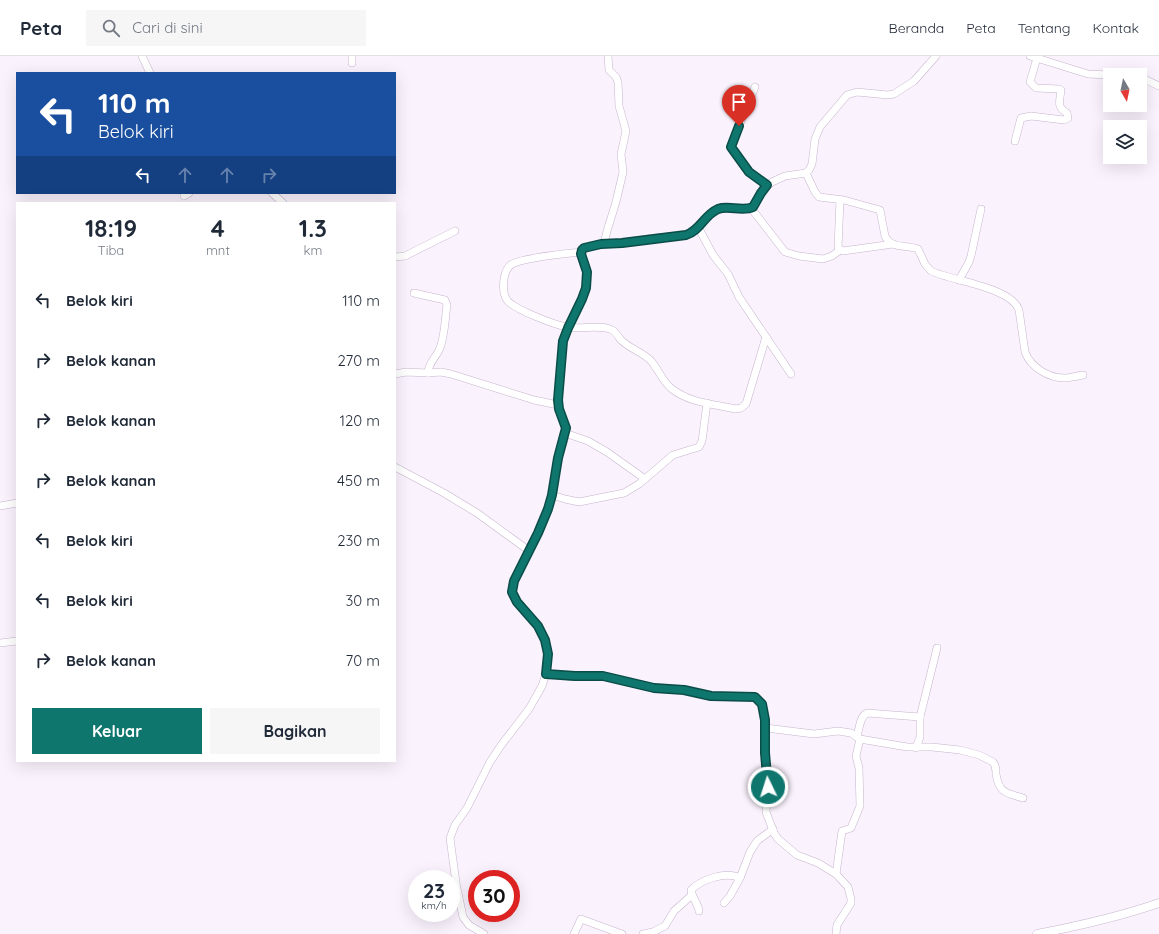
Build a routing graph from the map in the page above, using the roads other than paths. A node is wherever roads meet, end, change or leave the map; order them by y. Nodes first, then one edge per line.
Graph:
1 (142, 56) edge
2 (608, 56) edge
3 (936, 56) edge
4 (1034, 57) edge
5 (150, 72) edge
6 (1103, 75) edge
7 (1147, 80) edge
8 (1159, 86) edge
9 (755, 87) dead end
10 (1015, 141) dead end
11 (806, 172) junction
12 (767, 185) junction
13 (273, 194) edge
14 (840, 200) junction
15 (282, 202) edge
16 (750, 208) junction
17 (981, 209) dead end
18 (698, 227) junction
19 (455, 231) dead end
20 (604, 244) junction
21 (893, 244) junction
22 (840, 250) junction
23 (581, 252) junction
24 (396, 257) edge
25 (960, 280) junction
26 (414, 293) dead end
27 (568, 328) junction
28 (766, 337) junction
29 (428, 373) junction
30 (396, 374) edge
31 (791, 374) dead end
32 (1083, 375) dead end
33 (707, 403) junction
34 (558, 405) junction
35 (565, 433) junction
36 (396, 468) edge
37 (645, 479) junction
38 (552, 495) junction
39 (16, 503) edge
40 (0, 506) edge
41 (528, 551) junction
42 (16, 642) edge
43 (0, 643) edge
44 (937, 648) dead end
45 (546, 674) junction
46 (920, 718) junction
47 (766, 728) junction
48 (858, 738) junction
49 (916, 748) junction
50 (1023, 798) dead end
51 (772, 829) junction
52 (836, 874) junction
53 (740, 878) junction
54 (692, 895) junction
55 (724, 903) dead end
56 (1159, 903) edge
57 (699, 911) dead end
58 (484, 934) edge
59 (574, 934) edge
60 (622, 934) edge
61 (643, 934) edge
62 (836, 934) edge
63 (1037, 934) edge

1 - 5 street
2 - 20 street
3 - 11 street
4 - 6 street
4 - 10 street
7 - 8 street
9 - 12 street
11 - 12 street
11 - 14 street
12 - 16 street
13 - 15 street
14 - 21 street
14 - 22 street
16 - 18 street
16 - 22 street
17 - 25 street
18 - 20 street
18 - 28 street
19 - 24 street
20 - 23 street
21 - 22 street
21 - 25 street
23 - 27 street
23 - 27 street
25 - 32 street
26 - 29 street
27 - 33 street
27 - 34 street
28 - 31 street
28 - 33 street
29 - 30 street
29 - 34 street
33 - 37 street
34 - 35 street
35 - 37 street
35 - 38 street
36 - 41 street
37 - 38 street
38 - 41 street
39 - 40 street
41 - 45 street
42 - 43 street
44 - 46 street
45 - 47 street
45 - 58 street
46 - 48 street
46 - 49 street
47 - 48 street
47 - 51 street
48 - 49 street
48 - 52 street
49 - 50 street
51 - 52 street
51 - 53 street
52 - 62 street
53 - 54 street
53 - 55 street
54 - 57 street
54 - 61 street
56 - 63 main road
59 - 60 street

